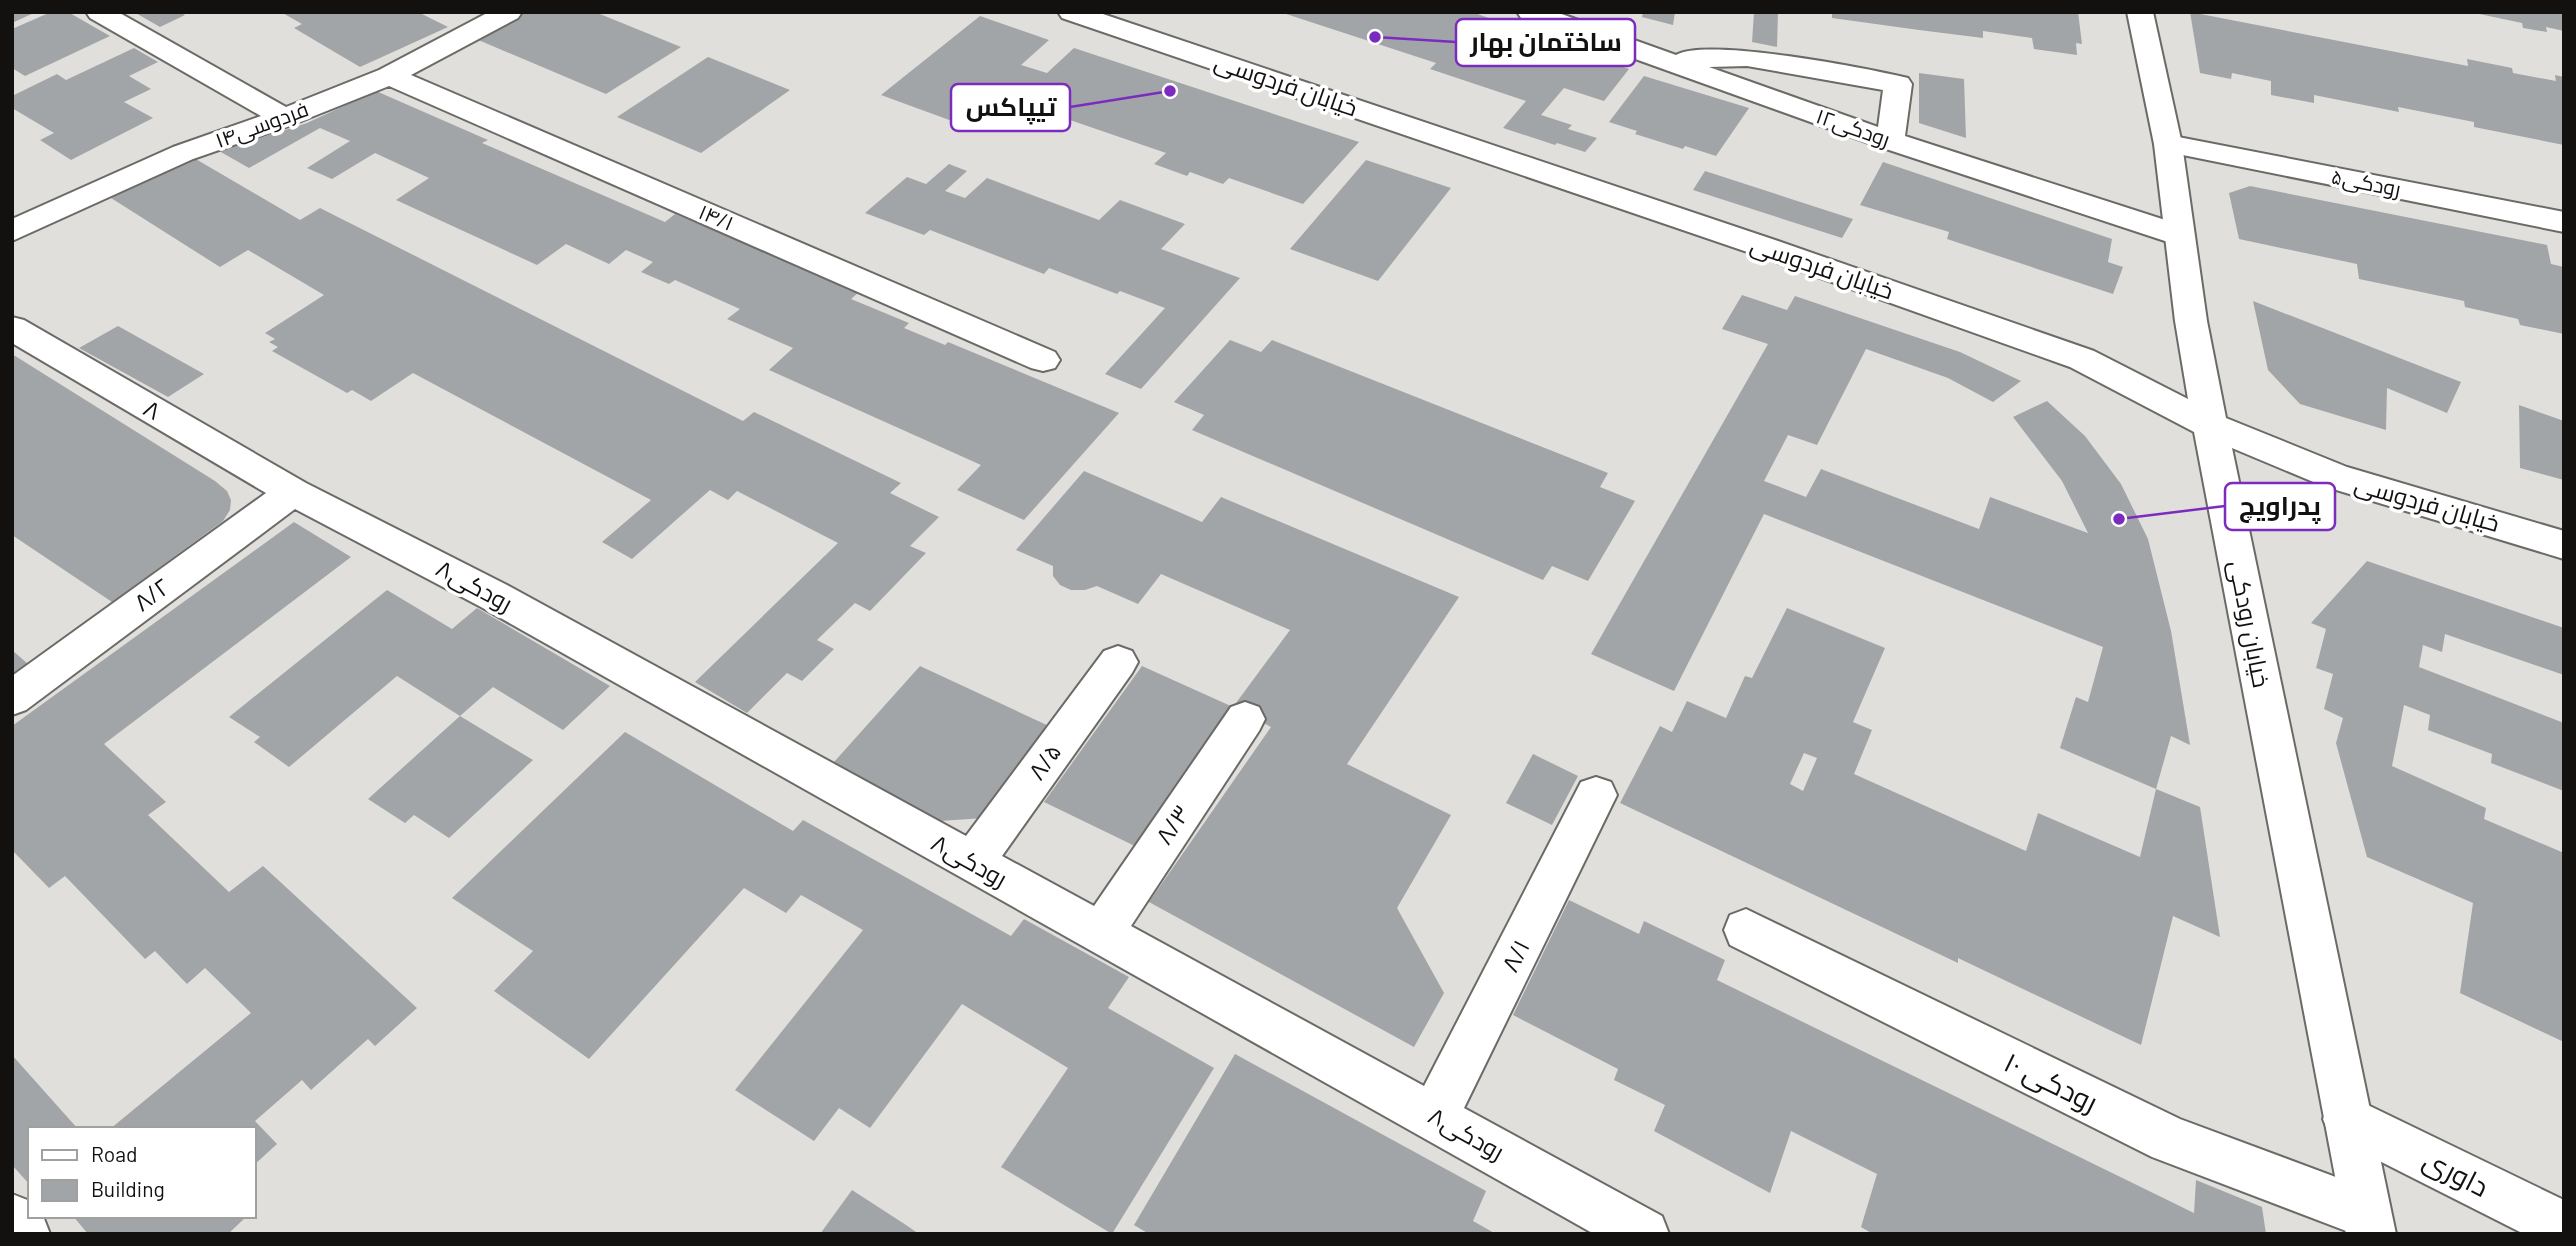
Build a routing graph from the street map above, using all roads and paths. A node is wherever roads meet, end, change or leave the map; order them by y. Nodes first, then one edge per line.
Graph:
1 (99, 12) edge
2 (509, 12) edge
3 (1071, 12) edge
4 (1530, 12) edge
5 (2140, 12) edge
6 (1662, 59) junction
7 (389, 76) junction
8 (284, 118) junction
9 (1890, 141) junction
10 (2168, 144) junction
11 (2564, 222) edge
12 (12, 231) edge
13 (2179, 235) junction
14 (12, 328) edge
15 (1043, 360) dead end
16 (2210, 425) junction
17 (293, 492) junction
18 (2564, 545) edge
19 (1118, 662) dead end
20 (12, 698) edge
21 (1245, 719) dead end
22 (1596, 795) dead end
23 (972, 863) junction
24 (1745, 930) dead end
25 (1102, 931) junction
26 (1435, 1116) junction
27 (2347, 1119) junction
28 (12, 1220) edge
29 (2368, 1223) edge
30 (2564, 1227) edge
31 (25, 1234) edge
32 (1644, 1234) edge

1 - 8 street
2 - 7 street, فردوسی۱۴
3 - 16 street, خیابان فردوسی
4 - 6 street, رودکی۱۲
5 - 10 street, خیابان رودکی
6 - 9 street, رودکی۱۲
6 - 9 street
7 - 8 street, فردوسی۱۴
7 - 15 street, ۱۴/۱
8 - 12 street, فردوسی۱۴
9 - 13 street, رودکی۱۲
10 - 11 street, رودکی۵
10 - 13 street, خیابان رودکی
13 - 16 street, خیابان رودکی
14 - 17 street, ۸
16 - 18 street, خیابان فردوسی
16 - 27 street, خیابان رودکی
17 - 20 street, ۸/۲
17 - 23 street, رودکی۸
19 - 23 street, ۸/۵
21 - 25 street, ۸/۳
22 - 26 street, ۸/۱
23 - 25 street, رودکی۸
24 - 29 street, رودکی ۱۰
25 - 26 street, رودکی۸
26 - 32 street, رودکی۸
27 - 29 street, خیابان رودکی
27 - 30 street, داوری
28 - 31 street

